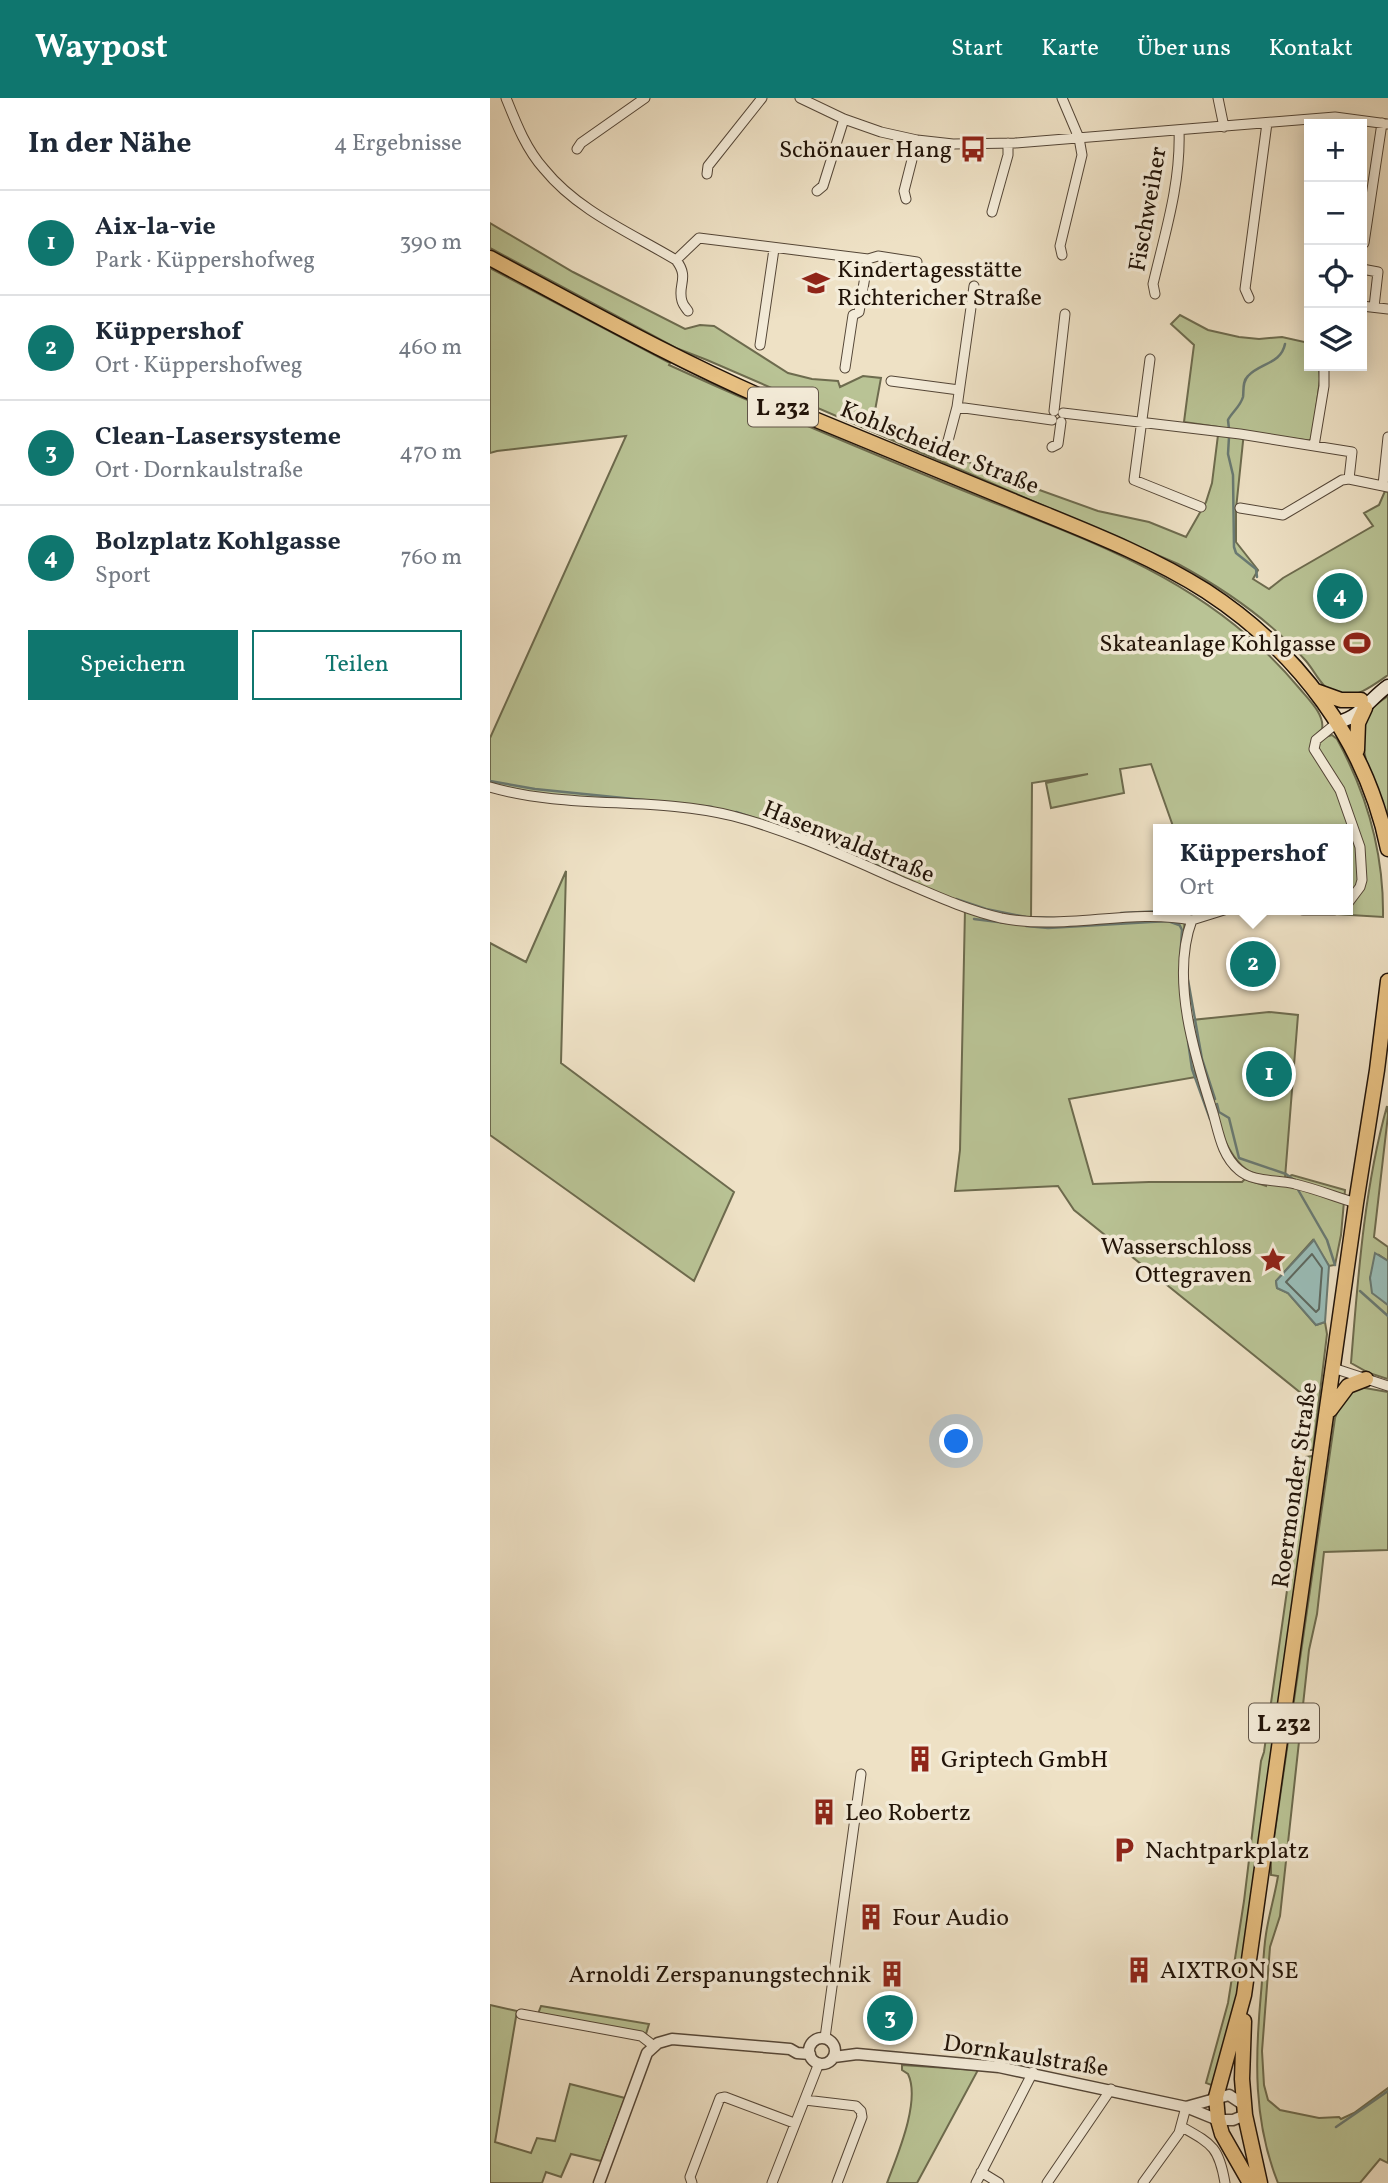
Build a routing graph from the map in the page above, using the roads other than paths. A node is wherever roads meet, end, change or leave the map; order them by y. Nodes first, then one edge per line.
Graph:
1 (506, 98) edge
2 (645, 98) edge
3 (762, 98) edge
4 (800, 98) edge
5 (1062, 98) edge
6 (1217, 98) edge
7 (844, 119) junction
8 (1267, 123) junction
9 (1385, 124) edge
10 (1224, 127) junction
11 (1179, 131) junction
12 (1079, 138) junction
13 (917, 140) junction
14 (1008, 143) junction
15 (577, 149) dead end
16 (707, 174) dead end
17 (817, 191) dead end
18 (906, 199) dead end
19 (992, 212) dead end
20 (1367, 226) edge
21 (774, 249) junction
22 (1062, 255) dead end
23 (490, 258) edge
24 (868, 259) junction
25 (676, 260) junction
26 (917, 262) dead end
27 (1367, 270) edge
28 (974, 286) dead end
29 (1155, 294) dead end
30 (1249, 298) dead end
31 (1367, 306) edge
32 (1374, 307) junction
33 (1388, 309) edge
34 (688, 311) dead end
35 (1065, 314) dead end
36 (760, 345) dead end
37 (1150, 359) dead end
38 (849, 362) dead end
39 (1324, 371) edge
40 (891, 381) dead end
41 (959, 390) junction
42 (957, 407) junction
43 (1058, 416) junction
44 (1143, 421) junction
45 (1388, 437) edge
46 (1314, 446) junction
47 (1052, 447) dead end
48 (945, 452) dead end
49 (1349, 479) junction
50 (1385, 486) edge
51 (1201, 508) dead end
52 (1240, 508) dead end
53 (1383, 690) edge
54 (1316, 691) junction
55 (1363, 704) junction
56 (1338, 722) junction
57 (1358, 759) junction
58 (490, 787) edge
59 (1352, 824) edge
60 (1353, 828) edge
61 (1388, 849) edge
62 (1353, 896) edge
63 (1208, 915) edge
64 (1192, 920) junction
65 (1388, 981) edge
66 (1356, 1203) junction
67 (1333, 1368) junction
68 (1366, 1379) junction
69 (1388, 1386) edge
70 (1326, 1417) junction
71 (861, 1774) dead end
72 (1244, 1995) junction
73 (521, 2014) dead end
74 (829, 2040) junction
75 (812, 2042) junction
76 (653, 2046) junction
77 (790, 2049) junction
78 (810, 2054) junction
79 (857, 2054) junction
80 (834, 2057) junction
81 (819, 2063) junction
82 (1033, 2073) junction
83 (1111, 2089) junction
84 (1216, 2097) junction
85 (805, 2100) junction
86 (1186, 2107) junction
87 (1244, 2110) junction
88 (1218, 2120) junction
89 (794, 2123) junction
90 (1182, 2127) junction
91 (981, 2172) junction
92 (599, 2183) edge
93 (692, 2183) edge
94 (773, 2183) edge
95 (837, 2183) edge
96 (976, 2183) edge
97 (999, 2183) edge
98 (1047, 2183) edge
99 (1143, 2183) edge
100 (1225, 2183) edge
101 (1250, 2183) edge
102 (1261, 2183) edge

1 - 25 street
2 - 15 street
3 - 16 street
4 - 7 street
5 - 12 street
6 - 10 street
7 - 13 street
7 - 17 street
8 - 9 street
8 - 10 street
8 - 30 street
9 - 20 street
10 - 11 street
11 - 12 street
11 - 29 street, Fischweiher
12 - 14 street
12 - 22 street
13 - 14 street
13 - 18 street
14 - 19 street
21 - 24 street
21 - 25 street
21 - 36 street
23 - 54 main road, Kohlscheider Straße / L 232
24 - 26 street
24 - 38 street
25 - 34 street
27 - 32 street
28 - 41 street
31 - 32 street
32 - 33 street
35 - 43 street
37 - 44 street
39 - 46 street
40 - 41 street
41 - 42 street
42 - 43 street
42 - 48 street
43 - 44 street
43 - 47 street
44 - 46 street
44 - 51 street
45 - 50 street
46 - 49 street
49 - 50 street
49 - 52 street
53 - 55 main road
54 - 55 main road
54 - 56 main road, Kohlscheider Straße / L 232
55 - 56 main road
55 - 57 main road
56 - 57 main road, L 232
56 - 59 street
57 - 61 main road, L 232
58 - 64 street, Hasenwaldstraße
60 - 62 street
63 - 64 street
64 - 66 street
65 - 66 main road, Roermonder Straße / L 232
66 - 67 main road, Roermonder Straße / L 232
67 - 68 street
67 - 70 main road, Roermonder Straße / L 232
68 - 69 street
68 - 70 main road
70 - 72 main road, Roermonder Straße / L 232
71 - 74 street
72 - 84 main road, Roermonder Straße / L 232
72 - 87 main road, Roermonder Straße / L 232
73 - 76 street
74 - 75 street
74 - 79 street, Dornkaulstraße
74 - 80 street
75 - 77 street
75 - 78 street
76 - 77 street
76 - 92 street
77 - 78 street
78 - 81 street
79 - 80 street, Dornkaulstraße
79 - 82 street, Dornkaulstraße
80 - 81 street
81 - 85 street
82 - 83 street, Dornkaulstraße
82 - 91 street
83 - 86 street, Dornkaulstraße
83 - 98 street
84 - 86 street
84 - 87 street
84 - 88 main road, Roermonder Straße / L 232
85 - 89 street
85 - 95 street
86 - 88 street, Dornkaulstraße
86 - 90 street
87 - 88 street
87 - 102 main road, Roermonder Straße / L 232
88 - 101 main road, Roermonder Straße / L 232
89 - 93 street
89 - 94 street
90 - 99 street
90 - 100 street
91 - 96 street
91 - 97 street

